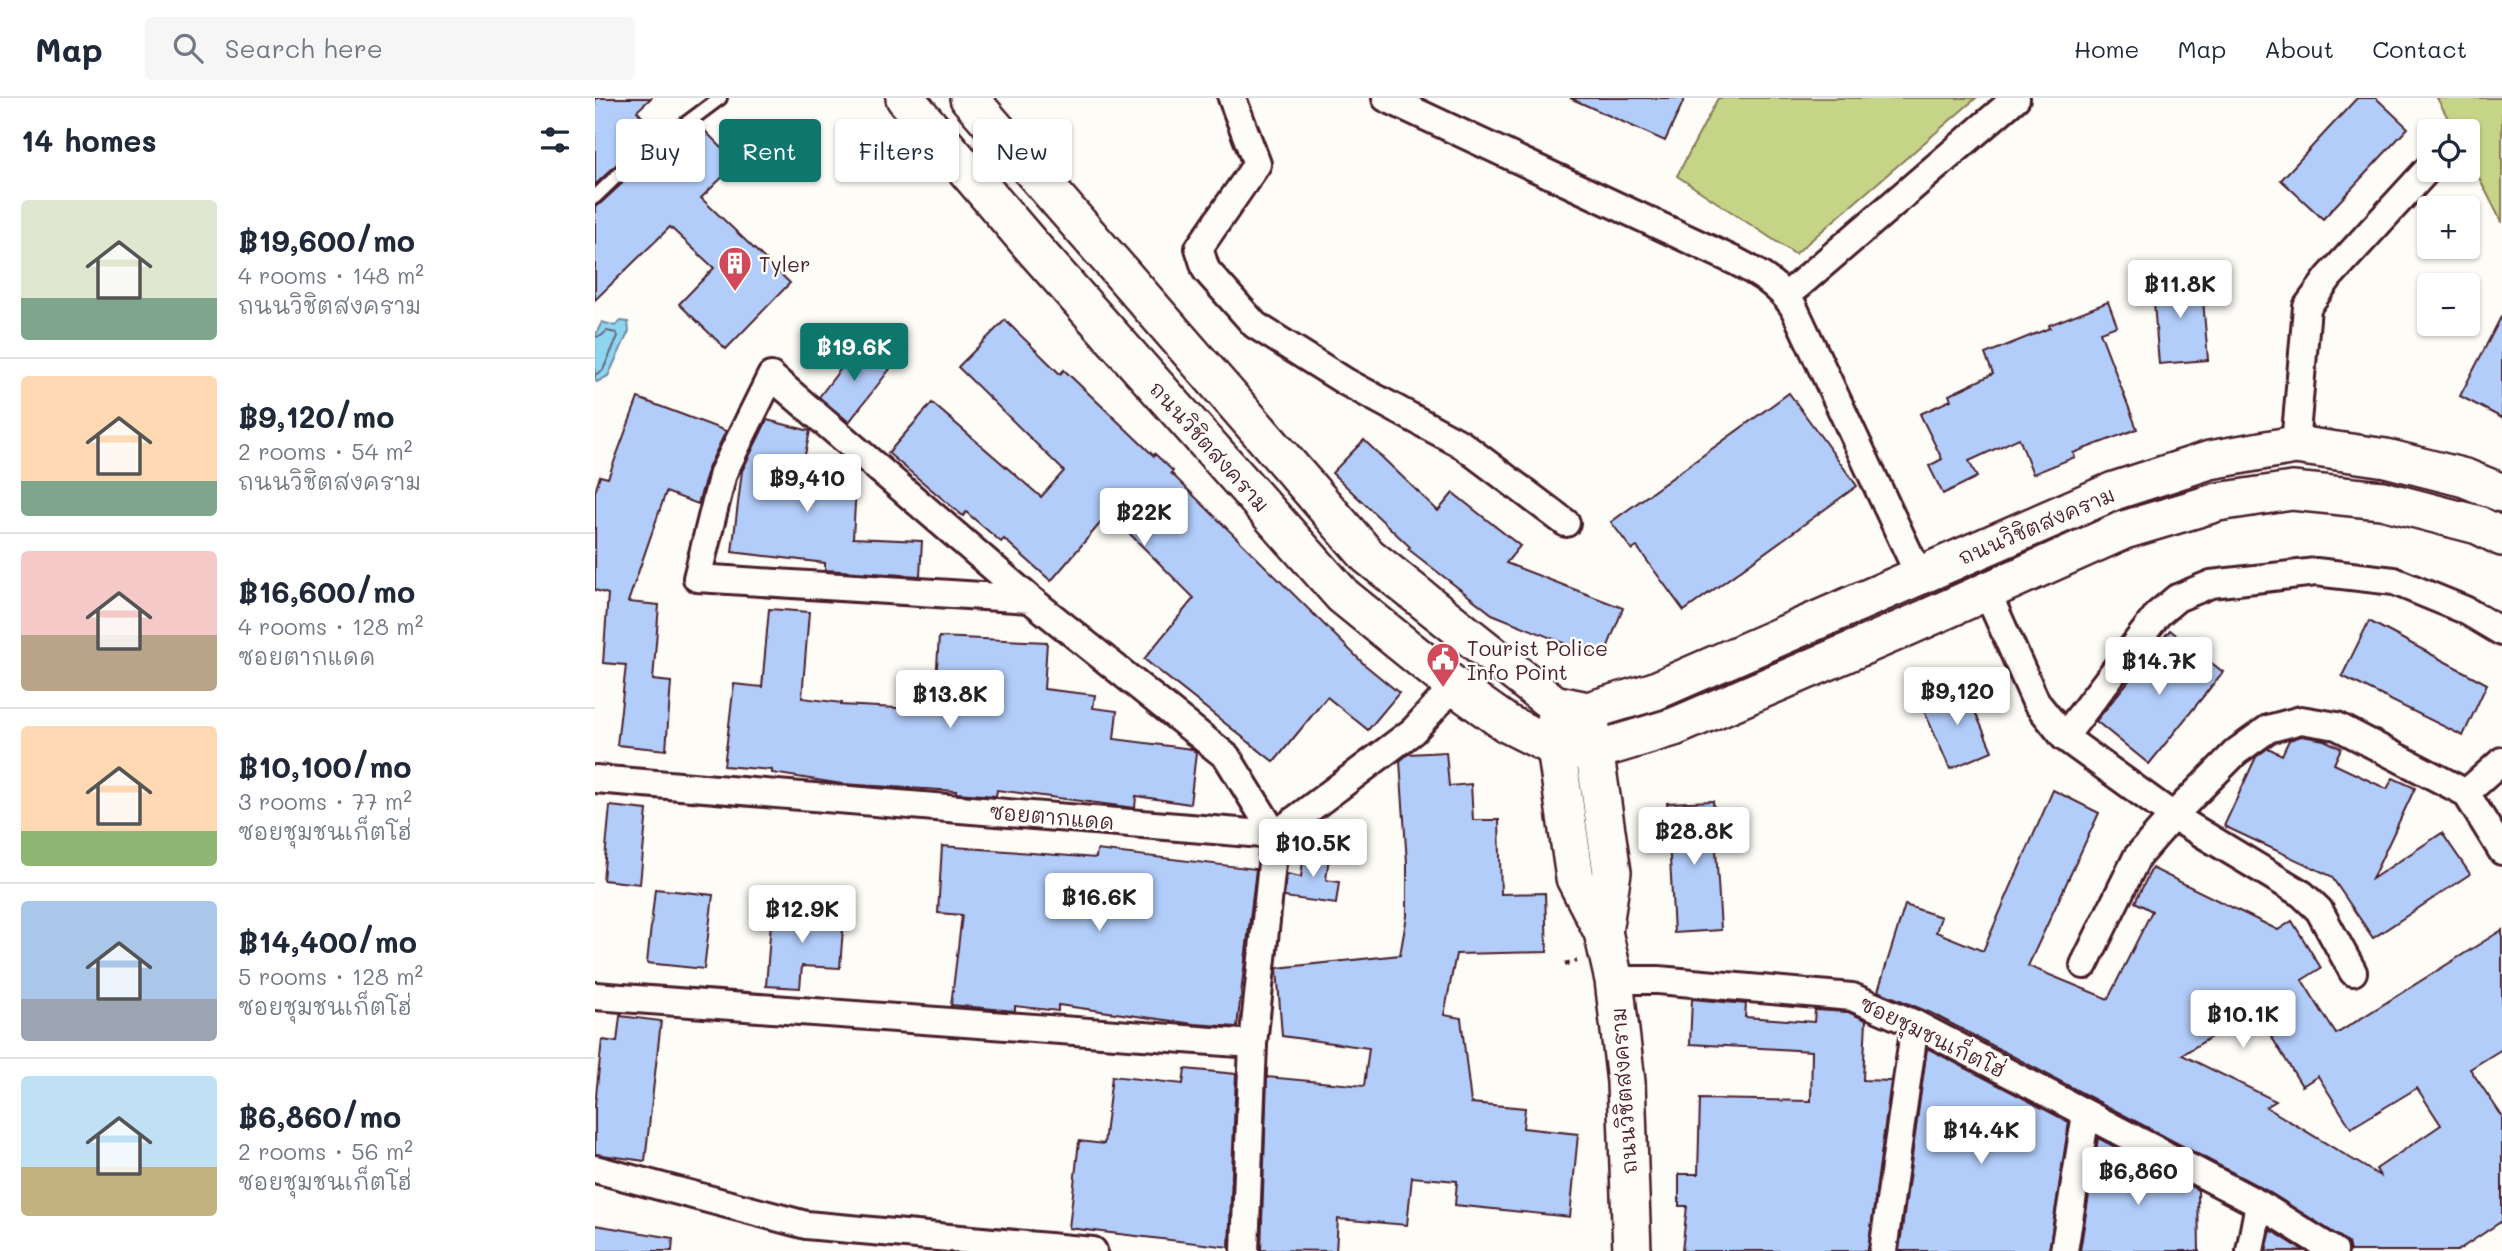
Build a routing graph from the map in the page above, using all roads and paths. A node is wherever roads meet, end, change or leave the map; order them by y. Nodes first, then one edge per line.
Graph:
1 (720, 98) edge
2 (905, 98) edge
3 (969, 98) edge
4 (1233, 98) edge
5 (1387, 98) edge
6 (2016, 98) edge
7 (2417, 182) edge
8 (595, 197) edge
9 (1786, 296) junction
10 (2295, 445) junction
11 (2502, 493) edge
12 (1566, 523) dead end
13 (2502, 537) edge
14 (1919, 575) junction
15 (1987, 592) junction
16 (1030, 599) junction
17 (2502, 632) edge
18 (1454, 686) junction
19 (1571, 708) junction
20 (2064, 737) junction
21 (1556, 748) junction
22 (1594, 751) junction
23 (2502, 761) edge
24 (595, 779) edge
25 (2466, 793) junction
26 (2173, 816) junction
27 (1275, 835) junction
28 (2502, 851) edge
29 (1604, 932) junction
30 (2084, 965) dead end
31 (2353, 972) dead end
32 (1613, 980) junction
33 (595, 996) edge
34 (1915, 1024) junction
35 (1253, 1044) junction
36 (2086, 1114) junction
37 (595, 1169) edge
38 (2259, 1204) junction
39 (1093, 1251) edge
40 (1245, 1251) edge
41 (1632, 1251) edge
42 (1883, 1251) edge
43 (2064, 1251) edge
44 (2250, 1251) edge
45 (2334, 1251) edge

1 - 8 lane
2 - 18 main road, ถนนวิชิตสงคราม
3 - 19 main road
4 - 12 street
5 - 9 street
6 - 9 street
7 - 10 street
9 - 14 street
10 - 11 main road, ถนนวิชิตสงคราม
10 - 14 main road, ถนนวิชิตสงคราม
13 - 15 main road, ถนนวิชิตสงคราม
14 - 19 main road, ถนนวิชิตสงคราม
15 - 20 street
15 - 22 main road, ถนนวิชิตสงคราม
16 - 16 street
16 - 27 street
17 - 20 street
18 - 21 main road, ถนนวิชิตสงคราม
18 - 27 street
19 - 21 main road, ถนนวิชิตสงคราม
19 - 22 main road, ถนนวิชิตสงคราม
20 - 26 street
21 - 22 main road, ถนนวิชิตสงคราม
21 - 29 main road, ถนนวิชิตสงคราม
22 - 29 main road, ถนนวิชิตสงคราม
23 - 25 street
24 - 27 street, ซอยตากแดด
25 - 26 street
25 - 28 street
26 - 30 street
26 - 31 street
27 - 35 street
29 - 32 main road, ถนนวิชิตสงคราม
32 - 34 street, ซอยชุมชนเก็ตโฮ่
32 - 41 main road, ถนนวิชิตสงคราม
33 - 35 street
34 - 36 street, ซอยชุมชนเก็ตโฮ่
34 - 42 street
35 - 40 street
36 - 38 street, ซอยชุมชนเก็ตโฮ่
36 - 43 street
37 - 39 street
38 - 44 street
38 - 45 street, ซอยชุมชนเก็ตโฮ่

